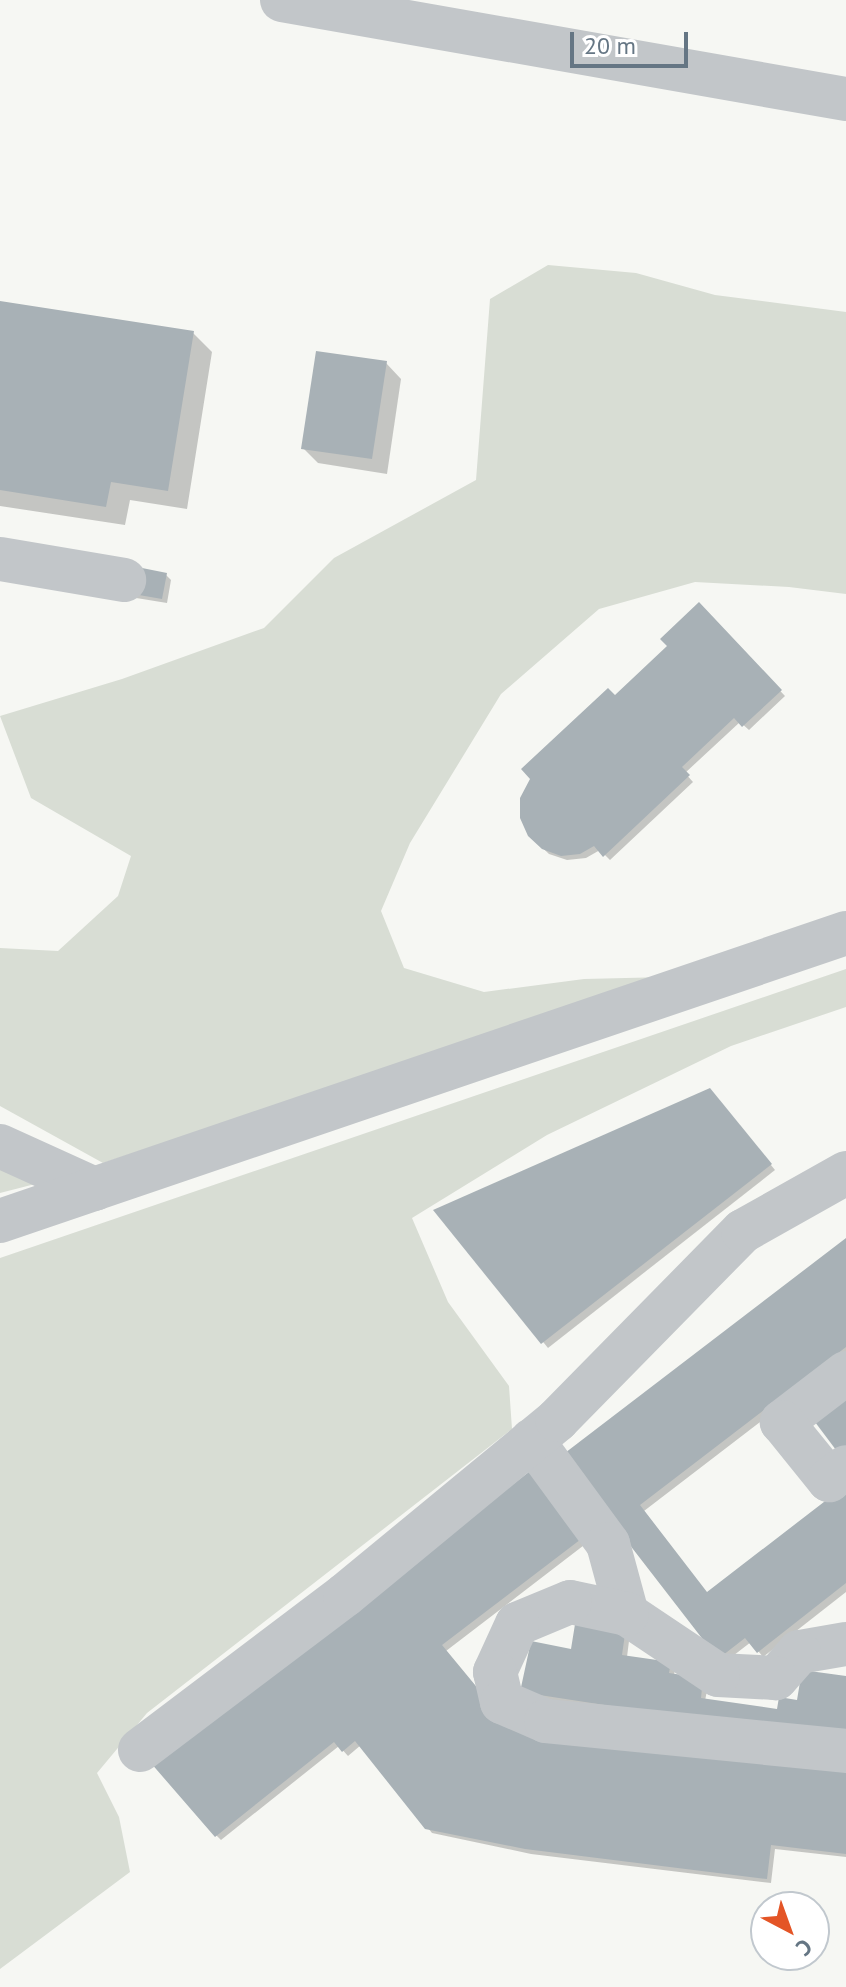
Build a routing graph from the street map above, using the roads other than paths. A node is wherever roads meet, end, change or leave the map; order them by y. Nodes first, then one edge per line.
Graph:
1 (282, 0) edge
2 (846, 99) edge
3 (0, 559) edge
4 (124, 580) dead end
5 (846, 933) edge
6 (0, 1146) edge
7 (846, 1173) edge
8 (95, 1189) junction
9 (0, 1221) edge
10 (846, 1373) edge
11 (532, 1440) junction
12 (846, 1467) edge
13 (627, 1614) junction
14 (846, 1644) edge
15 (140, 1750) dead end
16 (846, 1751) edge

1 - 2 street
3 - 4 street
5 - 8 street
6 - 8 street
7 - 11 street
8 - 9 street
10 - 12 street
11 - 13 street
11 - 15 street
13 - 14 street
13 - 16 street

